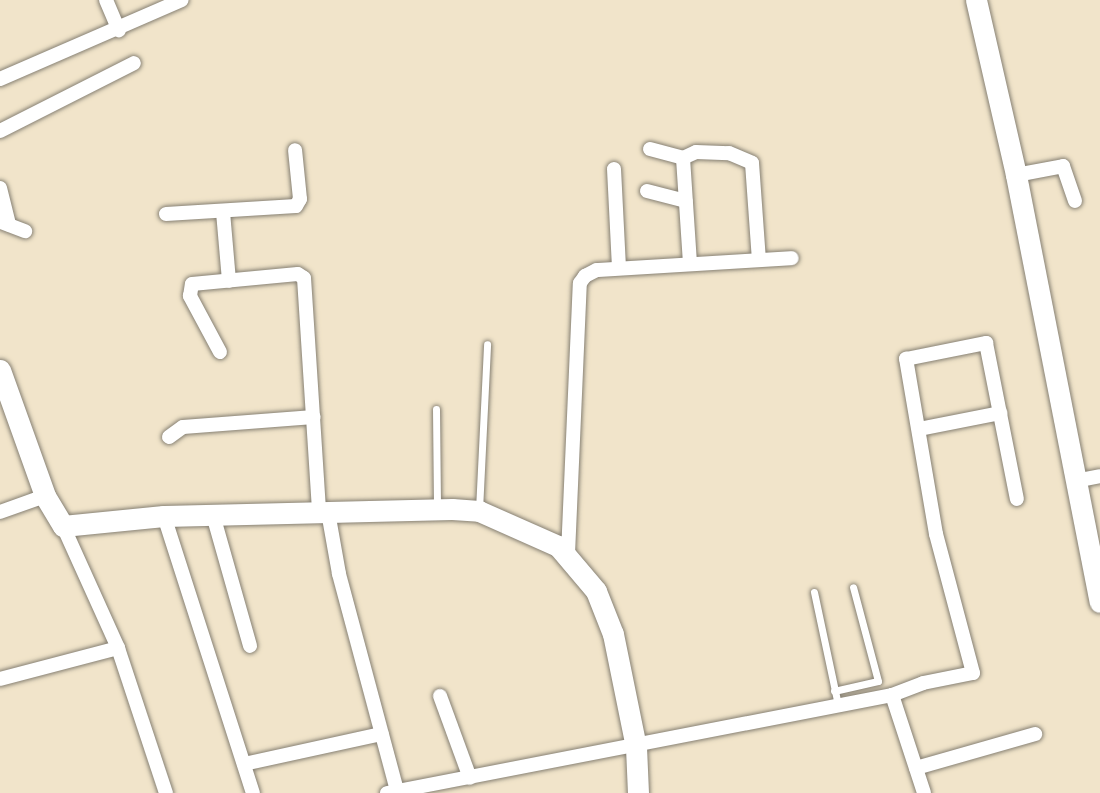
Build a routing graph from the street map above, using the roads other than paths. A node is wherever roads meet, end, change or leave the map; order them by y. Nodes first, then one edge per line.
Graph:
1 (106, 0) edge
2 (181, 0) edge
3 (976, 0) edge
4 (119, 30) junction
5 (134, 63) dead end
6 (0, 79) edge
7 (0, 131) edge
8 (650, 149) dead end
9 (295, 150) dead end
10 (684, 158) junction
11 (614, 169) dead end
12 (1016, 175) junction
13 (0, 188) edge
14 (647, 191) dead end
15 (686, 201) junction
16 (1075, 201) dead end
17 (223, 212) junction
18 (166, 214) dead end
19 (5, 223) edge
20 (25, 231) dead end
21 (792, 258) dead end
22 (759, 260) junction
23 (690, 264) junction
24 (620, 268) junction
25 (229, 281) junction
26 (487, 344) dead end
27 (220, 352) dead end
28 (0, 370) edge
29 (436, 410) dead end
30 (1000, 413) junction
31 (314, 417) junction
32 (919, 429) junction
33 (169, 437) dead end
34 (1100, 476) edge
35 (1075, 481) junction
36 (45, 496) junction
37 (1017, 499) dead end
38 (437, 508) junction
39 (478, 511) junction
40 (0, 512) edge
41 (324, 512) junction
42 (213, 514) junction
43 (164, 516) junction
44 (63, 526) junction
45 (568, 554) junction
46 (853, 587) dead end
47 (814, 592) dead end
48 (1100, 600) edge
49 (250, 646) dead end
50 (118, 648) junction
51 (0, 678) edge
52 (892, 695) junction
53 (440, 696) dead end
54 (836, 698) junction
55 (382, 734) junction
56 (1035, 734) dead end
57 (636, 747) junction
58 (244, 764) junction
59 (916, 768) junction
60 (470, 778) junction
61 (439, 788) edge
62 (392, 792) edge
63 (166, 793) edge
64 (253, 793) edge
65 (638, 793) edge
66 (924, 793) edge

1 - 4 street
2 - 4 street
3 - 12 main road
4 - 6 street
5 - 7 street
8 - 10 street
9 - 17 street
10 - 15 street
10 - 22 street
11 - 24 street
12 - 16 street
12 - 35 main road
13 - 19 street
14 - 15 street
15 - 23 street
17 - 18 street
17 - 25 street
19 - 20 street
21 - 22 street
22 - 23 street
23 - 24 street
24 - 45 street
25 - 27 street
25 - 31 street
26 - 39 lane
28 - 36 main road
29 - 38 lane
30 - 32 street
30 - 32 street
30 - 37 street
31 - 33 street
31 - 41 street
32 - 52 street
34 - 35 street
35 - 48 main road
36 - 40 street
36 - 44 main road
38 - 39 main road
38 - 41 main road
39 - 45 main road
41 - 42 main road
41 - 55 street
42 - 43 main road
42 - 49 street
43 - 44 main road
43 - 58 street
44 - 50 street
45 - 57 main road
46 - 54 lane
47 - 54 lane
50 - 51 street
50 - 63 street
52 - 54 street
52 - 59 street
53 - 60 street
54 - 57 street
55 - 58 street
55 - 62 street
56 - 59 street
57 - 60 street
57 - 65 main road
58 - 64 street
59 - 66 street
60 - 61 street
61 - 62 street

